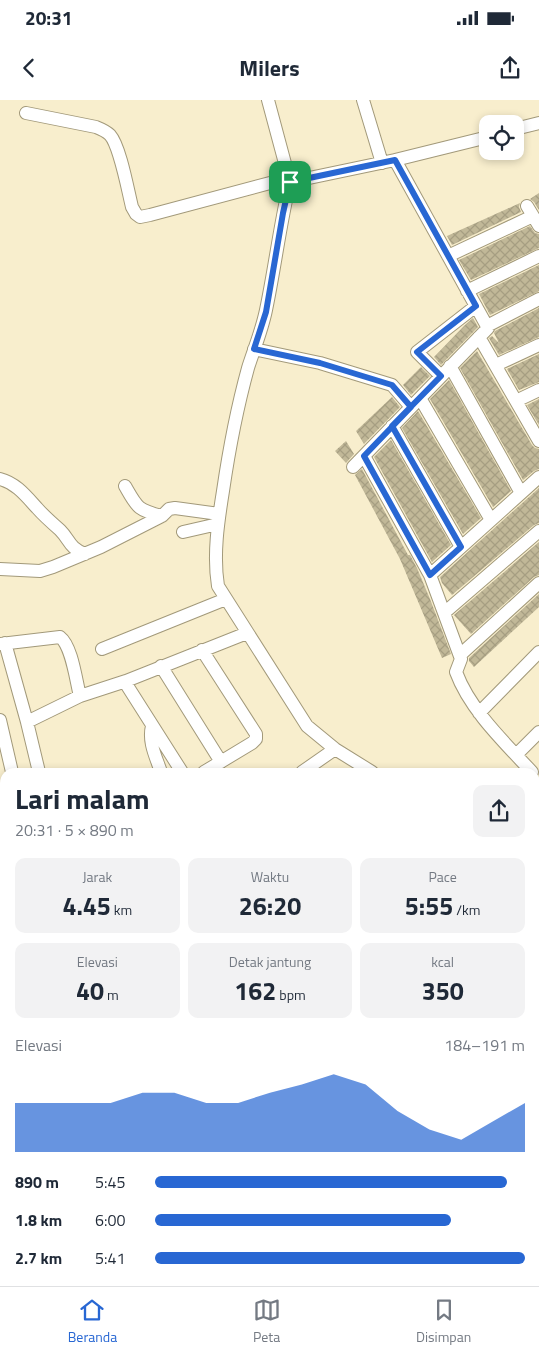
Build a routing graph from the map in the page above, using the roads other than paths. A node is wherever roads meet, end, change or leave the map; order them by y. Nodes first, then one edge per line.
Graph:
1 (268, 100) edge
2 (362, 100) edge
3 (26, 113) dead end
4 (539, 123) edge
5 (524, 127) edge
6 (479, 138) edge
7 (388, 161) junction
8 (290, 182) junction
9 (533, 216) edge
10 (448, 256) junction
11 (539, 256) edge
12 (467, 291) junction
13 (539, 299) edge
14 (476, 306) junction
15 (487, 326) junction
16 (479, 337) junction
17 (539, 345) edge
18 (254, 349) junction
19 (496, 365) junction
20 (450, 366) junction
21 (441, 376) junction
22 (539, 390) edge
23 (516, 401) junction
24 (416, 402) junction
25 (392, 426) junction
26 (539, 441) edge
27 (364, 456) junction
28 (353, 467) dead end
29 (539, 477) edge
30 (0, 479) edge
31 (125, 486) dead end
32 (521, 493) junction
33 (162, 516) junction
34 (219, 519) junction
35 (491, 520) junction
36 (539, 531) edge
37 (182, 532) dead end
38 (461, 547) junction
39 (85, 554) junction
40 (0, 569) edge
41 (430, 575) junction
42 (539, 583) edge
43 (226, 598) junction
44 (444, 613) junction
45 (247, 633) junction
46 (2, 644) edge
47 (102, 649) dead end
48 (202, 650) junction
49 (539, 652) edge
50 (460, 655) junction
51 (161, 666) junction
52 (126, 681) junction
53 (80, 696) junction
54 (479, 713) junction
55 (27, 722) junction
56 (1, 726) edge
57 (152, 726) junction
58 (539, 732) edge
59 (335, 749) junction
60 (516, 755) junction
61 (221, 762) junction
62 (8, 768) edge
63 (38, 768) edge
64 (160, 768) edge
65 (179, 768) edge
66 (211, 768) edge
67 (308, 768) edge
68 (364, 768) edge
69 (528, 768) edge

1 - 8 street
2 - 7 street
3 - 8 street
4 - 5 street
6 - 7 street
7 - 8 street
7 - 10 street
8 - 18 street
9 - 10 street
10 - 12 street
11 - 12 street
12 - 14 street
13 - 15 street
14 - 15 street
14 - 21 street
15 - 16 street
16 - 19 street
16 - 20 street
17 - 19 street
18 - 24 street
18 - 34 street
19 - 23 street
20 - 21 street
20 - 32 street
21 - 24 street
22 - 23 street
23 - 26 street
24 - 25 street
24 - 35 street
25 - 27 street
25 - 38 street
27 - 28 street
27 - 41 street
29 - 32 street
30 - 39 street
31 - 33 street
32 - 35 street
33 - 34 street
33 - 39 street
34 - 37 street
34 - 43 street
35 - 38 street
36 - 44 street
38 - 41 street
39 - 40 street
41 - 44 street
42 - 50 street
43 - 45 street
43 - 47 street
44 - 50 street
45 - 48 street
45 - 59 street
46 - 53 street
46 - 55 street
48 - 51 street
48 - 61 street
49 - 54 street
50 - 54 street
51 - 52 street
51 - 61 street
52 - 53 street
52 - 57 street
53 - 55 street
54 - 60 street
55 - 63 street
56 - 62 street
57 - 64 street
57 - 65 street
58 - 60 street
59 - 67 street
59 - 68 street
60 - 69 street
61 - 66 street

